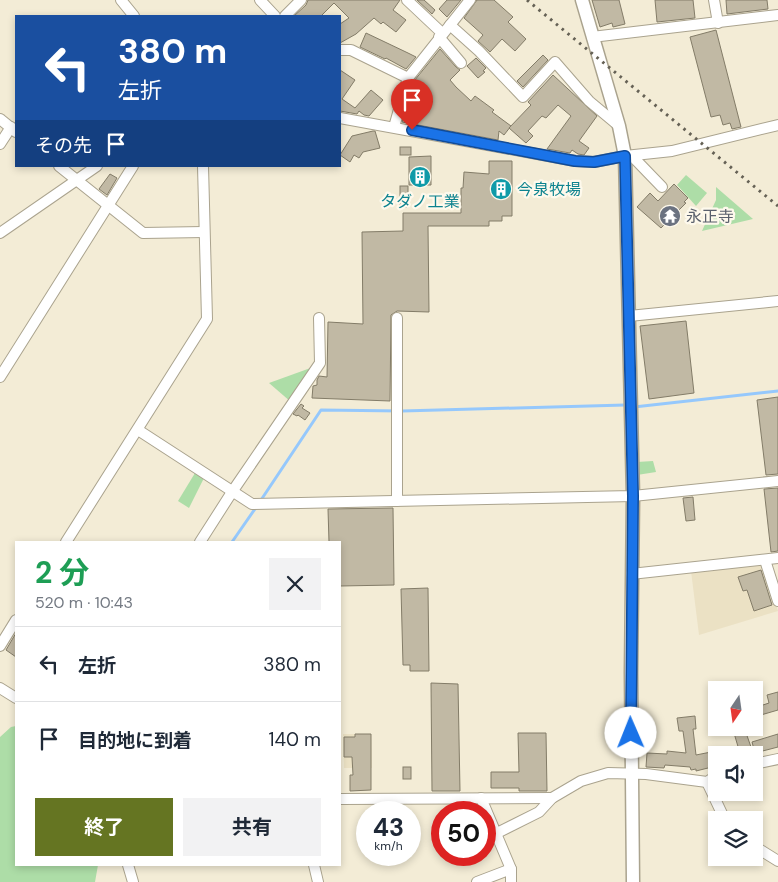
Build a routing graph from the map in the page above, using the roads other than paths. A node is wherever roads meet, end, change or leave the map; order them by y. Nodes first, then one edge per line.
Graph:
1 (121, 0) edge
2 (260, 0) edge
3 (301, 0) edge
4 (406, 0) edge
5 (470, 0) edge
6 (582, 0) edge
7 (714, 0) edge
8 (133, 15) edge
9 (274, 15) edge
10 (287, 15) edge
11 (778, 15) edge
12 (718, 22) junction
13 (450, 25) junction
14 (441, 35) junction
15 (592, 37) junction
16 (341, 50) edge
17 (461, 64) dead end
18 (408, 78) junction
19 (341, 118) edge
20 (0, 119) edge
21 (778, 125) edge
22 (619, 126) junction
23 (394, 127) junction
24 (14, 130) edge
25 (0, 144) edge
26 (628, 156) junction
27 (60, 167) edge
28 (96, 167) edge
29 (131, 167) edge
30 (204, 167) edge
31 (76, 180) junction
32 (662, 187) dead end
33 (107, 206) junction
34 (204, 232) junction
35 (0, 233) edge
36 (778, 301) edge
37 (630, 316) junction
38 (320, 318) dead end
39 (396, 318) dead end
40 (0, 377) edge
41 (138, 430) junction
42 (778, 481) edge
43 (232, 492) junction
44 (633, 496) junction
45 (397, 501) junction
46 (67, 541) edge
47 (201, 541) edge
48 (778, 558) edge
49 (765, 560) junction
50 (631, 574) junction
51 (778, 602) edge
52 (15, 622) edge
53 (0, 646) edge
54 (0, 688) edge
55 (15, 697) edge
56 (778, 759) edge
57 (763, 762) edge
58 (632, 773) junction
59 (708, 779) edge
60 (481, 798) junction
61 (552, 798) junction
62 (341, 799) edge
63 (482, 801) edge
64 (496, 834) edge
65 (496, 836) edge
66 (763, 852) edge
67 (778, 861) edge
68 (128, 866) edge
69 (314, 866) edge
70 (511, 870) junction
71 (133, 882) edge
72 (318, 882) edge
73 (477, 882) edge
74 (512, 882) edge
75 (633, 882) edge

1 - 8 street
2 - 9 street
3 - 10 street
4 - 14 street
5 - 13 street
6 - 15 main road
7 - 12 street
11 - 12 street
12 - 15 street
13 - 14 street
13 - 22 street
14 - 17 street
14 - 18 street
15 - 22 main road
16 - 18 street
18 - 23 street
19 - 23 street
20 - 24 street
21 - 26 street
22 - 26 main road
23 - 26 street
24 - 25 street
26 - 32 street
26 - 37 main road
27 - 31 street
28 - 31 street
29 - 33 street
30 - 34 street
31 - 33 street
31 - 35 street
33 - 34 street
33 - 40 street
34 - 41 street
36 - 37 street
37 - 44 main road
38 - 43 street
39 - 45 street
41 - 43 street
41 - 46 street
42 - 44 street
43 - 45 street
43 - 47 street
44 - 45 street
44 - 50 main road
48 - 49 street
49 - 50 street
49 - 51 street
50 - 58 main road
52 - 53 street
54 - 55 street
56 - 57 street
58 - 59 street
58 - 61 street
58 - 75 main road
60 - 61 street
60 - 62 street
60 - 63 street
61 - 64 street
65 - 70 street
66 - 67 street
68 - 71 street
69 - 72 street
70 - 73 street
70 - 74 street

